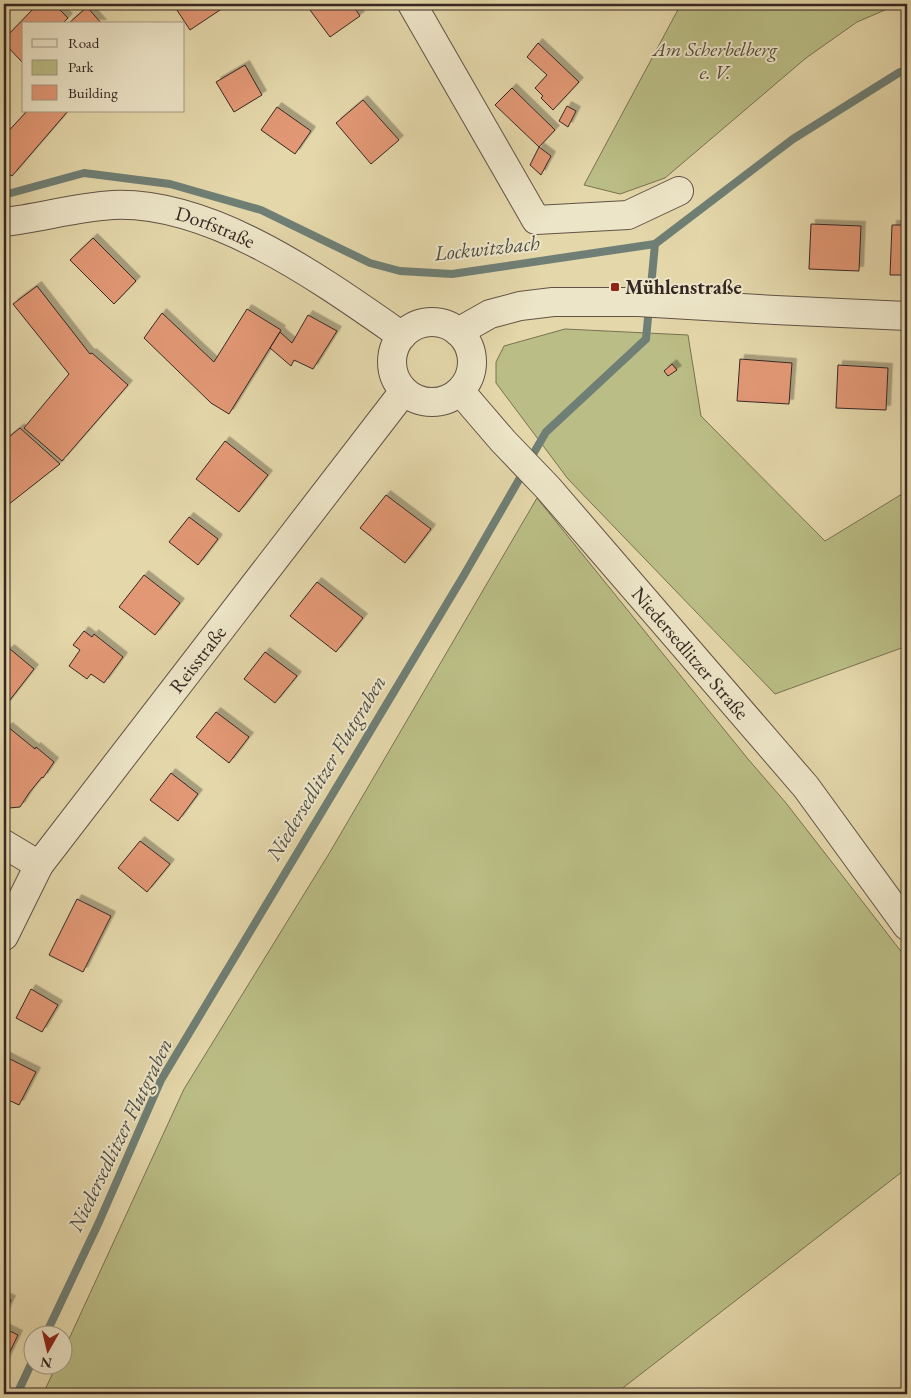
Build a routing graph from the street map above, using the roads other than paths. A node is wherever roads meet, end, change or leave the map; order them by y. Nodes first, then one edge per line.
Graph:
1 (412, 4) edge
2 (678, 191) dead end
3 (4, 222) edge
4 (907, 316) edge
5 (458, 332) junction
6 (402, 336) junction
7 (404, 391) junction
8 (460, 391) junction
9 (4, 844) edge
10 (40, 865) junction
11 (907, 926) edge
12 (4, 936) edge

1 - 2 street
3 - 6 street, Dorfstraße
4 - 5 street
5 - 6 street
5 - 8 street
6 - 7 street
7 - 8 street
7 - 10 street, Reisstraße
8 - 11 street, Niedersedlitzer Straße
9 - 10 street
10 - 12 street, Reisstraße

